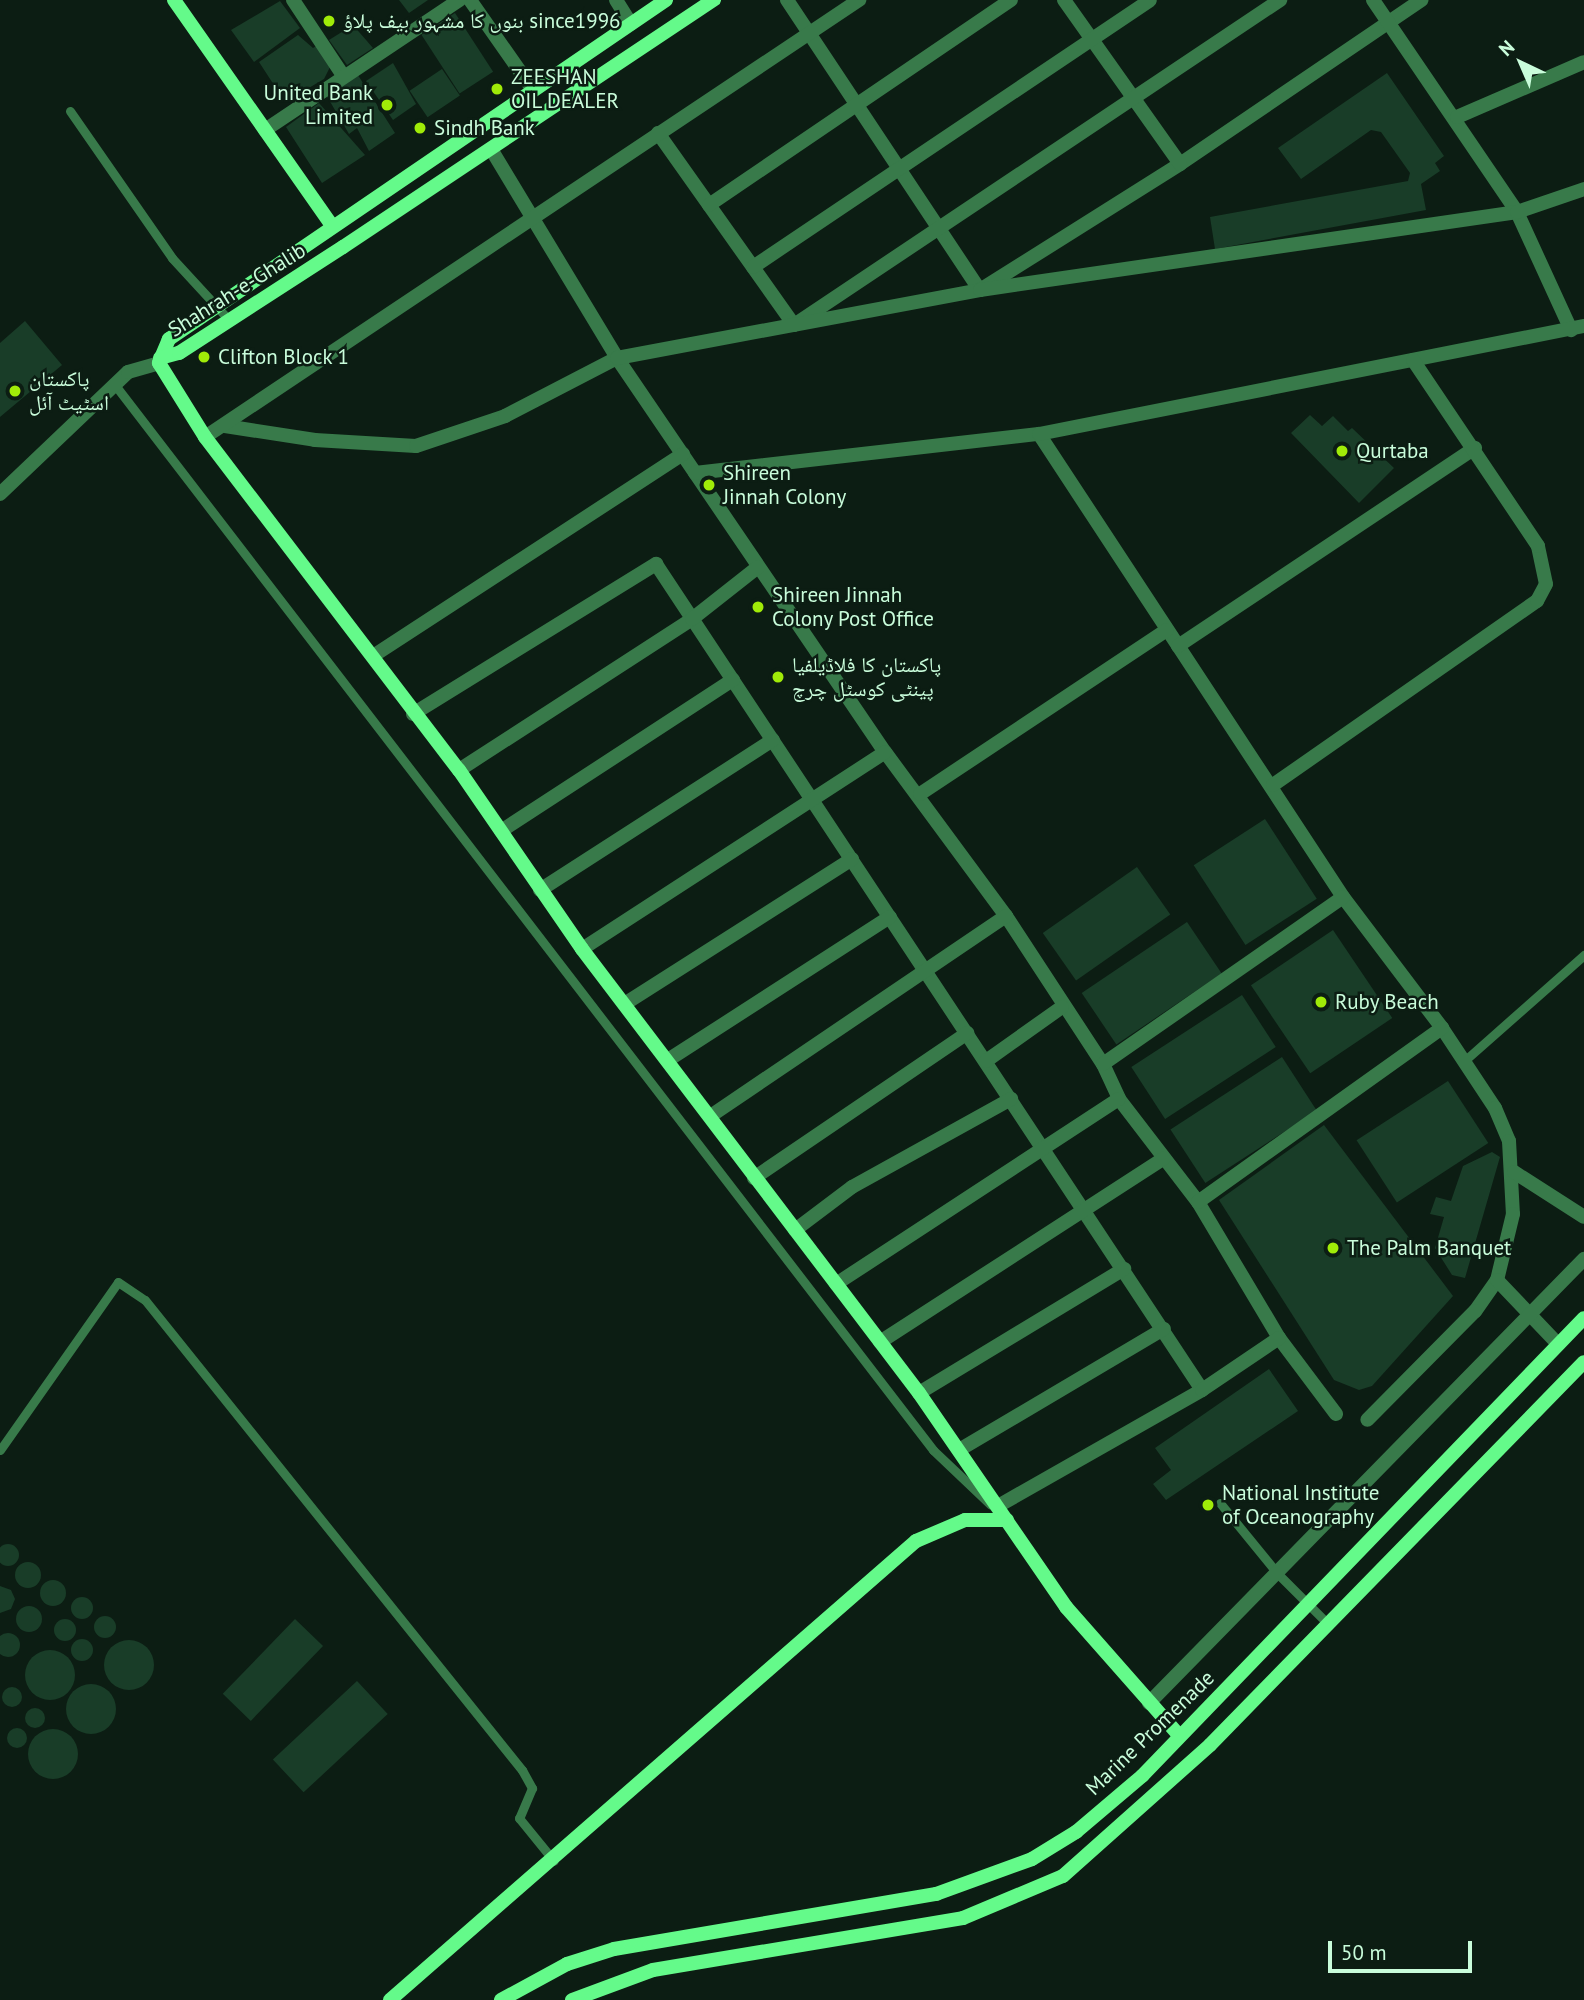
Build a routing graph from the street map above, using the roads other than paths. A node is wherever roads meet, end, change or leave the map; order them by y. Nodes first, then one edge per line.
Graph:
1 (174, 0) edge
2 (293, 0) edge
3 (459, 0) edge
4 (470, 0) edge
5 (616, 0) edge
6 (666, 0) edge
7 (714, 0) edge
8 (787, 0) edge
9 (859, 0) edge
10 (1011, 0) edge
11 (1064, 0) edge
12 (1150, 0) edge
13 (1280, 0) edge
14 (1373, 0) edge
15 (1421, 0) edge
16 (1388, 23) junction
17 (631, 24) junction
18 (810, 33) junction
19 (1091, 39) junction
20 (1584, 62) edge
21 (344, 77) junction
22 (533, 90) junction
23 (1132, 98) junction
24 (859, 106) junction
25 (71, 111) dead end
26 (1457, 117) junction
27 (265, 130) junction
28 (658, 133) junction
29 (491, 149) junction
30 (1180, 164) junction
31 (900, 169) junction
32 (1584, 188) edge
33 (709, 205) junction
34 (1517, 212) junction
35 (530, 217) junction
36 (331, 224) junction
37 (939, 228) junction
38 (753, 267) junction
39 (980, 290) junction
40 (216, 305) junction
41 (230, 321) junction
42 (793, 325) junction
43 (1578, 328) edge
44 (617, 358) junction
45 (160, 360) junction
46 (1413, 360) junction
47 (115, 385) junction
48 (225, 426) junction
49 (1039, 434) junction
50 (205, 437) junction
51 (1475, 448) junction
52 (683, 454) junction
53 (695, 472) junction
54 (0, 495) edge
55 (758, 567) junction
56 (692, 619) junction
57 (1167, 630) junction
58 (1178, 646) junction
59 (373, 656) junction
60 (733, 680) junction
61 (413, 714) junction
62 (772, 740) junction
63 (885, 752) junction
64 (459, 770) junction
65 (1273, 785) junction
66 (920, 794) junction
67 (814, 802) junction
68 (501, 831) junction
69 (852, 859) junction
70 (540, 890) junction
71 (1343, 897) junction
72 (1006, 916) junction
73 (890, 917) junction
74 (583, 949) junction
75 (1584, 955) edge
76 (927, 972) junction
77 (626, 1003) junction
78 (1062, 1007) junction
79 (1442, 1028) junction
80 (967, 1033) junction
81 (668, 1060) junction
82 (986, 1061) junction
83 (1463, 1062) junction
84 (1103, 1063) junction
85 (1011, 1099) junction
86 (1119, 1099) junction
87 (712, 1115) junction
88 (1044, 1148) junction
89 (1164, 1158) junction
90 (1514, 1172) junction
91 (754, 1178) junction
92 (1198, 1202) junction
93 (1084, 1209) junction
94 (1584, 1217) edge
95 (795, 1230) junction
96 (1584, 1259) edge
97 (1124, 1269) junction
98 (1497, 1280) junction
99 (836, 1284) junction
100 (1533, 1314) junction
101 (1584, 1318) edge
102 (1164, 1329) junction
103 (1279, 1338) junction
104 (880, 1342) junction
105 (1558, 1344) junction
106 (1584, 1362) edge
107 (1202, 1390) junction
108 (919, 1393) junction
109 (1336, 1414) dead end
110 (1367, 1420) dead end
111 (0, 1450) edge
112 (959, 1450) junction
113 (1220, 1503) dead end
114 (998, 1506) junction
115 (1007, 1520) junction
116 (1277, 1573) junction
117 (1308, 1604) junction
118 (1328, 1624) junction
119 (1149, 1703) junction
120 (1179, 1735) junction
121 (554, 1861) junction
122 (390, 2000) edge
123 (501, 2000) edge
124 (572, 2000) edge

1 - 27 main road
2 - 21 street
3 - 21 street
4 - 22 street
5 - 17 street
6 - 17 main road, Shahrah-e-Ghalib
7 - 29 main road, Shahrah-e-Ghalib
8 - 18 street
9 - 18 street
10 - 24 street
11 - 19 street
12 - 19 street
13 - 23 street
14 - 16 street
15 - 16 street
16 - 26 street
16 - 30 street
17 - 22 main road, Shahrah-e-Ghalib
18 - 24 street
18 - 28 street
19 - 23 street
19 - 31 street
20 - 26 street
21 - 27 street
22 - 36 main road, Shahrah-e-Ghalib
23 - 30 street
23 - 37 street
24 - 31 street
24 - 33 street
25 - 40 lane
26 - 34 street
27 - 36 main road
28 - 33 street
28 - 35 street
29 - 35 street
29 - 41 main road, Shahrah-e-Ghalib
30 - 39 street
31 - 37 street
31 - 38 street
32 - 34 street
33 - 38 street
34 - 39 street
34 - 43 street
35 - 44 street
35 - 48 street
36 - 40 main road, Shahrah-e-Ghalib
37 - 39 street
37 - 42 street
38 - 42 street
39 - 42 street
40 - 41 lane
40 - 45 main road, Shahrah-e-Ghalib
41 - 45 main road, Shahrah-e-Ghalib
42 - 44 street
43 - 46 street
44 - 48 street
44 - 52 street
45 - 47 street
45 - 50 main road
46 - 49 street
46 - 51 street
47 - 54 street
47 - 115 lane
48 - 50 street
49 - 53 street
49 - 57 street
50 - 59 main road
51 - 58 street
51 - 65 street
52 - 53 street
52 - 59 street
53 - 55 street
55 - 56 street
55 - 63 street
56 - 60 street
56 - 61 street
56 - 64 street
57 - 58 street
57 - 66 street
58 - 65 street
59 - 61 main road
60 - 62 street
60 - 68 street
61 - 64 main road
62 - 67 street
62 - 70 street
63 - 66 street
63 - 67 street
64 - 68 main road
65 - 71 street
66 - 72 street
67 - 69 street
67 - 74 street
68 - 70 main road
69 - 73 street
69 - 77 street
70 - 74 main road
71 - 79 street
71 - 84 street
72 - 76 street
72 - 78 street
73 - 76 street
73 - 81 street
74 - 77 main road
75 - 83 lane
76 - 80 street
76 - 87 street
77 - 81 main road
78 - 82 street
78 - 84 street
79 - 83 street
79 - 92 street
80 - 82 street
80 - 91 street
81 - 87 main road
82 - 85 street
83 - 90 street
84 - 86 street
85 - 88 street
85 - 95 street
86 - 88 street
86 - 89 street
87 - 91 main road
88 - 93 street
88 - 99 street
89 - 92 street
89 - 93 street
90 - 94 street
90 - 98 street
91 - 95 main road
92 - 103 street
93 - 97 street
93 - 104 street
95 - 99 main road
96 - 100 street
97 - 102 street
97 - 108 street
98 - 100 street
98 - 110 street
99 - 104 main road
100 - 105 street
100 - 116 street
101 - 105 main road, Marine Promenade
102 - 107 street
102 - 112 street
103 - 107 street
103 - 109 street
104 - 108 main road
105 - 117 main road, Marine Promenade
106 - 118 main road
107 - 114 street
108 - 112 main road
111 - 121 lane
112 - 114 main road
113 - 116 lane
114 - 115 main road
115 - 119 main road
115 - 121 main road
116 - 117 lane
116 - 119 street
117 - 118 lane
117 - 120 main road, Marine Promenade
118 - 124 main road
119 - 120 main road
120 - 123 main road, Marine Promenade
121 - 122 main road

